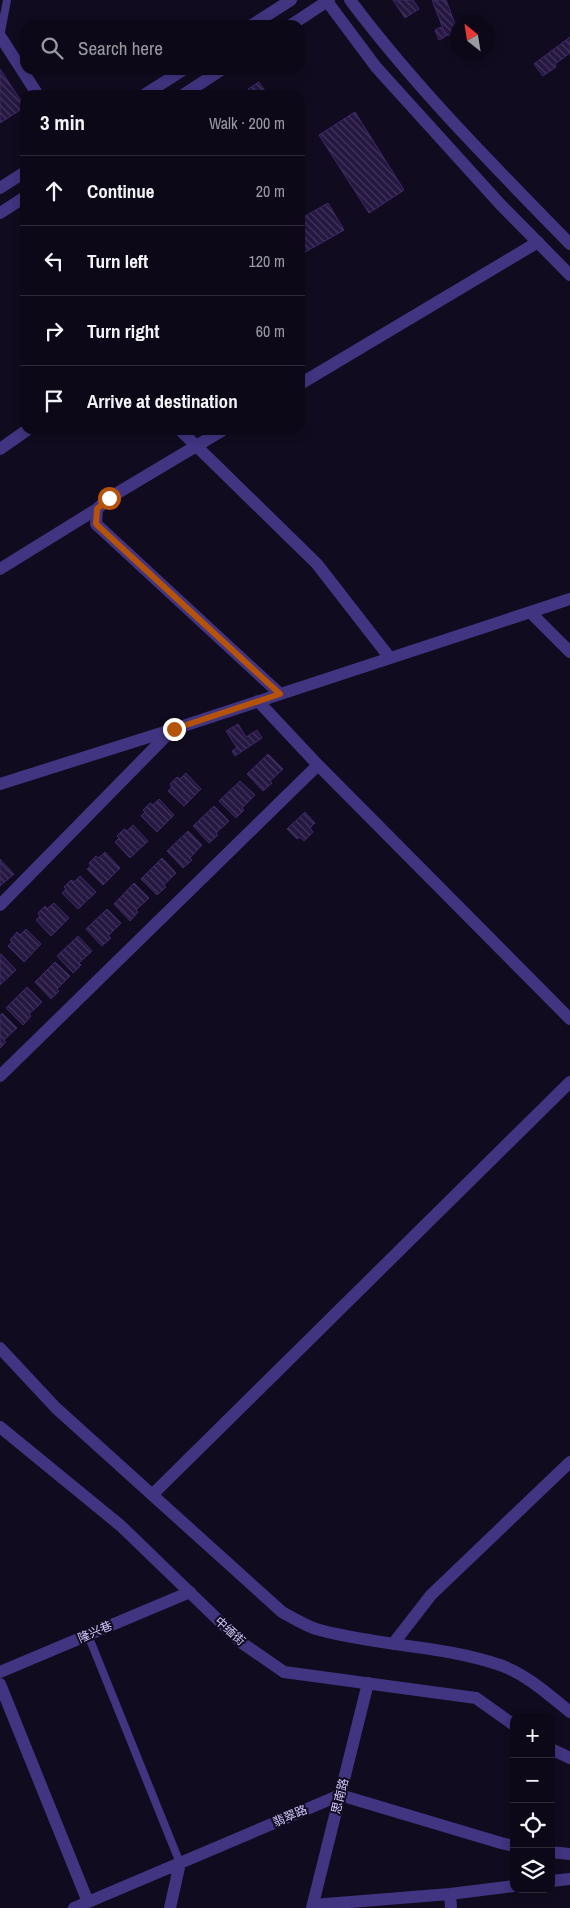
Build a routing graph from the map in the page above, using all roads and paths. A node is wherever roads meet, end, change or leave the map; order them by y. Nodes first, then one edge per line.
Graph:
1 (7, 0) edge
2 (291, 0) edge
3 (328, 0) edge
4 (350, 0) edge
5 (260, 20) edge
6 (298, 20) edge
7 (0, 37) edge
8 (20, 68) edge
9 (25, 75) edge
10 (175, 75) edge
11 (213, 75) edge
12 (35, 90) edge
13 (152, 90) edge
14 (191, 90) edge
15 (20, 175) edge
16 (0, 188) edge
17 (20, 200) edge
18 (0, 213) edge
19 (538, 242) junction
20 (570, 244) edge
21 (570, 275) edge
22 (305, 381) edge
23 (20, 435) edge
24 (185, 435) edge
25 (215, 435) edge
26 (197, 446) junction
27 (0, 449) edge
28 (97, 509) junction
29 (0, 568) edge
30 (570, 599) edge
31 (530, 612) junction
32 (570, 652) edge
33 (390, 658) junction
34 (280, 694) junction
35 (258, 701) junction
36 (174, 729) junction
37 (318, 765) junction
38 (0, 784) edge
39 (0, 904) edge
40 (570, 1019) edge
41 (0, 1076) edge
42 (570, 1082) edge
43 (0, 1348) edge
44 (0, 1427) edge
45 (570, 1462) edge
46 (153, 1494) junction
47 (190, 1592) junction
48 (88, 1635) junction
49 (394, 1644) junction
50 (0, 1672) edge
51 (368, 1683) junction
52 (0, 1684) edge
53 (570, 1712) edge
54 (510, 1722) edge
55 (555, 1751) edge
56 (570, 1758) edge
57 (340, 1795) junction
58 (510, 1845) edge
59 (555, 1852) edge
60 (570, 1854) edge
61 (180, 1863) junction
62 (570, 1879) edge
63 (555, 1881) edge
64 (510, 1886) edge
65 (450, 1894) junction
66 (88, 1902) junction
67 (312, 1906) edge
68 (74, 1908) edge
69 (170, 1908) edge
70 (451, 1908) edge

1 - 7 lane
2 - 5 street
3 - 6 street
3 - 19 street
4 - 20 street
7 - 8 street
9 - 12 street
10 - 13 street
11 - 14 street
15 - 16 street
17 - 18 street
19 - 21 street
19 - 22 street
23 - 27 street
24 - 26 street
25 - 26 street
26 - 28 street
26 - 33 street
28 - 29 street
28 - 34 street
30 - 31 street
31 - 32 street
31 - 33 street
33 - 34 street
34 - 35 street
35 - 36 street
35 - 37 street
36 - 38 street
36 - 39 street
37 - 40 street
37 - 41 street
42 - 46 street
43 - 46 street
44 - 47 street, 中缅街
45 - 49 street
46 - 49 street
47 - 48 street, 隆兴巷
47 - 51 street, 中缅街
48 - 50 street, 隆兴巷
48 - 61 lane
49 - 53 street
51 - 54 street, 中缅街
51 - 57 street, 思南路
52 - 66 street
55 - 56 street
57 - 58 street
57 - 61 street, 翡翠路
57 - 67 street, 思南路
59 - 60 street
61 - 66 street, 翡翠路
61 - 69 street
62 - 63 street
64 - 65 street
65 - 67 street
65 - 70 street
66 - 68 street, 翡翠路

